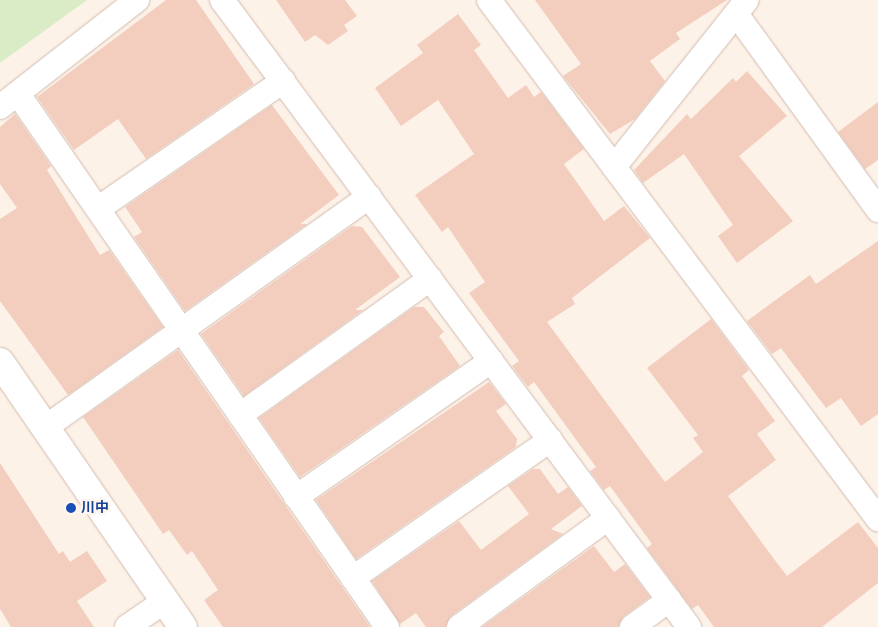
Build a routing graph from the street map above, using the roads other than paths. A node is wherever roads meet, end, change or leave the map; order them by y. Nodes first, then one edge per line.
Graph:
1 (137, 0) edge
2 (222, 0) edge
3 (489, 0) edge
4 (742, 8) edge
5 (283, 81) junction
6 (9, 100) edge
7 (614, 167) junction
8 (369, 197) junction
9 (99, 208) junction
10 (878, 210) edge
11 (430, 279) junction
12 (180, 332) junction
13 (491, 361) junction
14 (0, 362) edge
15 (240, 416) junction
16 (46, 427) junction
17 (550, 440) junction
18 (296, 497) junction
19 (608, 518) junction
20 (878, 519) edge
21 (353, 578) junction
22 (669, 600) junction
23 (165, 601) junction
24 (127, 627) edge
25 (183, 627) edge
26 (387, 627) edge
27 (458, 627) edge
28 (632, 627) edge
29 (689, 627) edge

1 - 6 street
2 - 5 street
3 - 7 street
4 - 7 street
4 - 10 street
5 - 8 street
5 - 9 street
6 - 9 street
7 - 20 street
8 - 11 street
8 - 12 street
9 - 12 street
11 - 13 street
11 - 15 street
12 - 15 street
12 - 16 street
13 - 17 street
13 - 18 street
14 - 16 street
15 - 18 street
16 - 23 street
17 - 19 street
17 - 21 street
18 - 21 street
19 - 22 street
19 - 27 street
21 - 26 street
22 - 28 street
22 - 29 street
23 - 24 street
23 - 25 street

